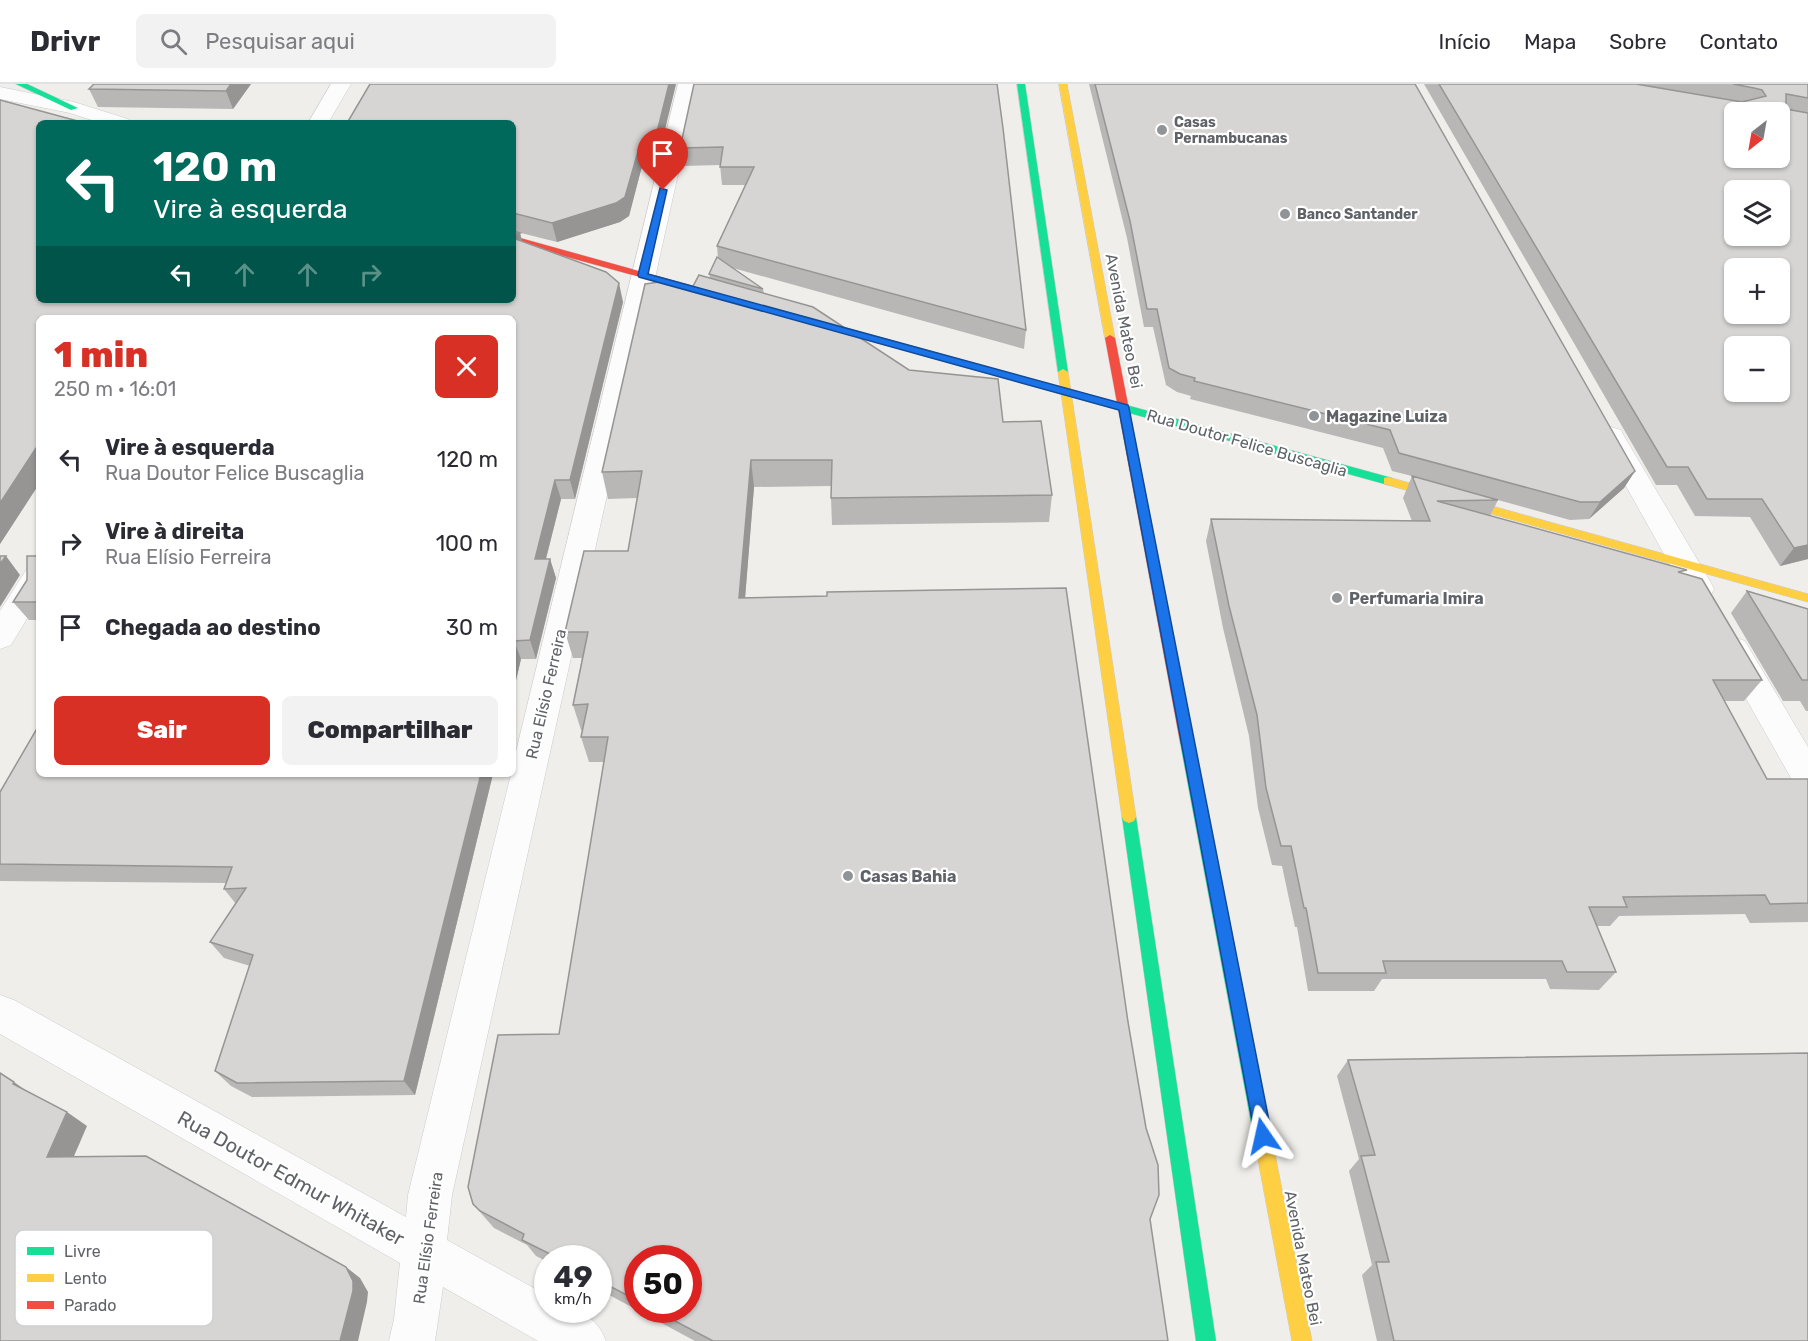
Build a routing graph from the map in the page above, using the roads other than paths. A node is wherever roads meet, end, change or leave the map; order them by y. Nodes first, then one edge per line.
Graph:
1 (20, 84) edge
2 (341, 84) edge
3 (688, 84) edge
4 (1021, 84) edge
5 (1063, 84) edge
6 (0, 93) edge
7 (74, 108) junction
8 (112, 120) edge
9 (320, 120) edge
10 (516, 240) edge
11 (642, 275) junction
12 (723, 298) edge
13 (792, 316) edge
14 (1066, 392) junction
15 (1124, 408) junction
16 (1601, 417) edge
17 (1683, 563) junction
18 (36, 579) edge
19 (1808, 598) edge
20 (0, 637) edge
21 (1808, 777) edge
22 (0, 1013) edge
23 (424, 1253) junction
24 (412, 1341) edge
25 (583, 1341) edge
26 (1206, 1341) edge
27 (1302, 1341) edge

1 - 7 main road
2 - 9 street
3 - 11 street, Rua Elísio Ferreira
4 - 14 main road
5 - 15 main road, Avenida Mateo Bei
6 - 7 street
7 - 8 street
10 - 11 main road
11 - 12 main road
11 - 23 street, Rua Elísio Ferreira
13 - 14 main road, Rua Doutor Felice Buscaglia
14 - 15 main road, Rua Doutor Felice Buscaglia
14 - 26 main road
15 - 17 main road, Rua Doutor Felice Buscaglia
15 - 27 main road, Avenida Mateo Bei
16 - 17 street
17 - 19 main road, Rua Doutor Felice Buscaglia
17 - 21 street
18 - 20 street
22 - 23 street, Rua Doutor Edmur Whitaker
23 - 24 street, Rua Elísio Ferreira
23 - 25 street, Rua Doutor Edmur Whitaker

